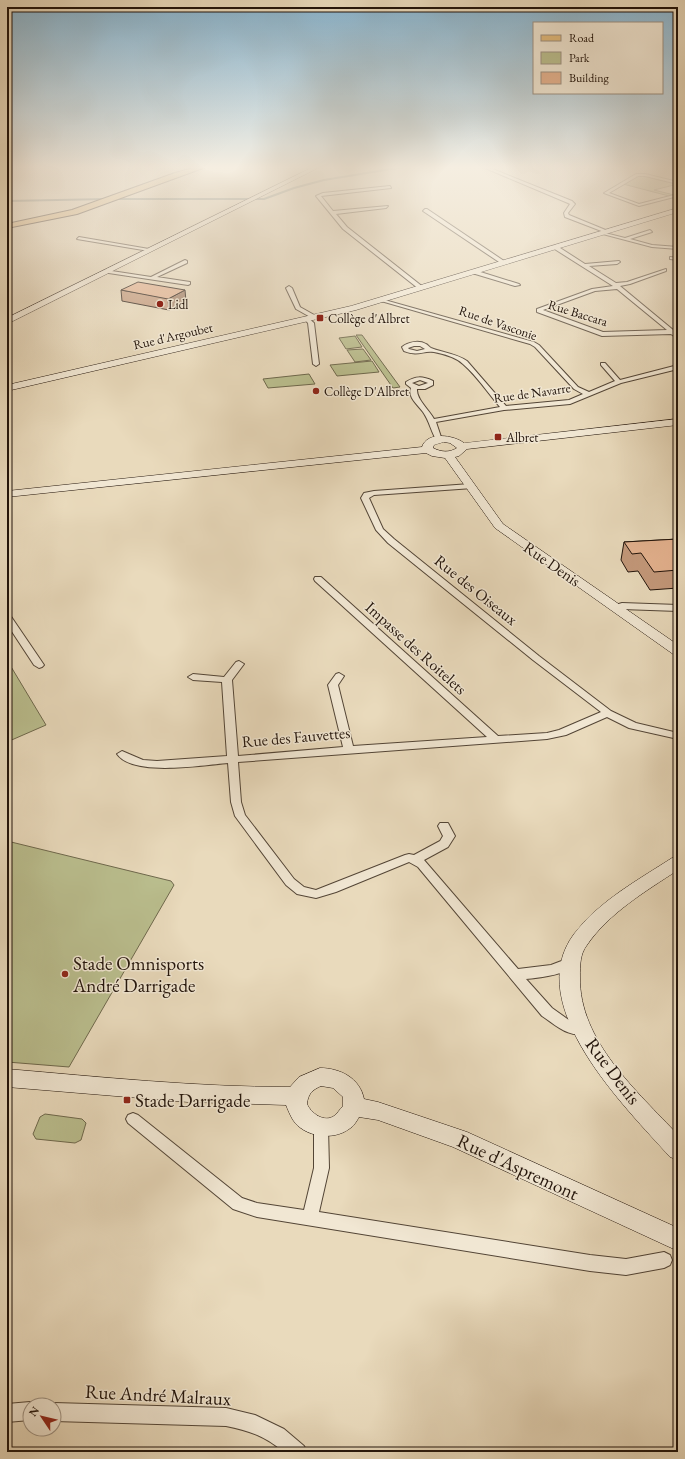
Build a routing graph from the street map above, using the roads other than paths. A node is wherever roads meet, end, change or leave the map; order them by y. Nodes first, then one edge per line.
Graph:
1 (177, 236) edge
2 (355, 236) edge
3 (464, 236) edge
4 (591, 236) edge
5 (616, 236) edge
6 (634, 236) edge
7 (79, 238) dead end
8 (625, 239) junction
9 (555, 247) junction
10 (678, 248) edge
11 (149, 250) junction
12 (672, 258) dead end
13 (678, 259) edge
14 (185, 262) dead end
15 (617, 262) dead end
16 (504, 263) junction
17 (585, 265) junction
18 (664, 270) dead end
19 (105, 272) junction
20 (474, 272) junction
21 (151, 278) junction
22 (188, 282) dead end
23 (517, 285) dead end
24 (616, 286) junction
25 (289, 288) dead end
26 (421, 288) junction
27 (383, 300) junction
28 (310, 318) junction
29 (7, 321) edge
30 (672, 329) junction
31 (678, 337) edge
32 (428, 349) dead end
33 (316, 364) dead end
34 (603, 364) dead end
35 (678, 366) edge
36 (619, 382) junction
37 (415, 387) dead end
38 (7, 388) edge
39 (589, 395) junction
40 (504, 408) junction
41 (432, 421) junction
42 (678, 422) edge
43 (439, 440) junction
44 (462, 446) junction
45 (428, 450) junction
46 (448, 455) junction
47 (470, 486) junction
48 (7, 494) edge
49 (318, 580) dead end
50 (615, 608) junction
51 (678, 608) edge
52 (7, 616) edge
53 (678, 651) edge
54 (239, 664) dead end
55 (39, 665) dead end
56 (339, 676) dead end
57 (193, 677) dead end
58 (227, 680) junction
59 (608, 714) junction
60 (678, 736) edge
61 (494, 739) junction
62 (349, 750) junction
63 (122, 754) dead end
64 (234, 760) junction
65 (444, 826) dead end
66 (415, 860) junction
67 (678, 862) edge
68 (572, 962) junction
69 (516, 974) junction
70 (582, 1030) junction
71 (7, 1078) edge
72 (298, 1096) junction
73 (354, 1107) junction
74 (133, 1119) dead end
75 (321, 1127) junction
76 (678, 1150) edge
77 (310, 1218) junction
78 (678, 1240) edge
79 (664, 1260) dead end
80 (22, 1412) edge
81 (62, 1412) edge
82 (7, 1413) edge
83 (298, 1452) edge

1 - 11 main road
2 - 26 street
3 - 16 street
4 - 9 main road, Rue d'Argoubet
5 - 8 street
6 - 8 street
7 - 11 street
8 - 10 street
9 - 16 main road, Rue d'Argoubet
9 - 17 street
11 - 19 main road
12 - 13 street
14 - 21 street
15 - 17 street
16 - 20 main road, Rue d'Argoubet
17 - 24 street
18 - 24 street
19 - 21 street
19 - 29 main road
20 - 23 street
20 - 26 main road, Rue d'Argoubet
21 - 22 street
24 - 30 street
24 - 30 street, Rue Baccara
25 - 28 street
26 - 27 main road, Rue d'Argoubet
27 - 28 main road, Rue d'Argoubet
27 - 39 street, Rue de Vasconie
28 - 33 street
28 - 38 main road, Rue d'Argoubet
30 - 31 street
32 - 40 street
34 - 36 street
35 - 36 street, Rue de Navarre
36 - 39 street, Rue de Navarre
37 - 41 street
39 - 40 street, Rue de Navarre
40 - 41 street, Rue de Navarre
41 - 43 street
42 - 44 main road
43 - 44 main road
43 - 45 main road
44 - 46 main road
45 - 46 main road
45 - 48 main road
46 - 47 main road, Rue Denis
47 - 50 main road, Rue Denis
47 - 59 street, Rue des Oiseaux
49 - 61 street, Impasse des Roitelets
50 - 51 street
50 - 53 main road, Rue Denis
52 - 55 street
54 - 58 street
56 - 62 street
57 - 58 street
58 - 64 street
59 - 60 street, Rue des Oiseaux
59 - 61 street, Rue des Fauvettes
61 - 62 street, Rue des Fauvettes
62 - 64 street, Rue des Fauvettes
63 - 64 street
64 - 66 street, Rue des Fauvettes
65 - 66 street, Rue des Fauvettes
66 - 69 street
67 - 68 main road, Rue Denis
68 - 69 street
68 - 70 main road, Rue Denis
69 - 70 street
70 - 76 main road, Rue Denis
71 - 72 main road
72 - 73 main road
72 - 75 main road
73 - 75 main road
73 - 78 main road, Rue d'Aspremont
74 - 77 street
75 - 77 street
77 - 79 street
80 - 82 street
81 - 83 street, Rue André Malraux

